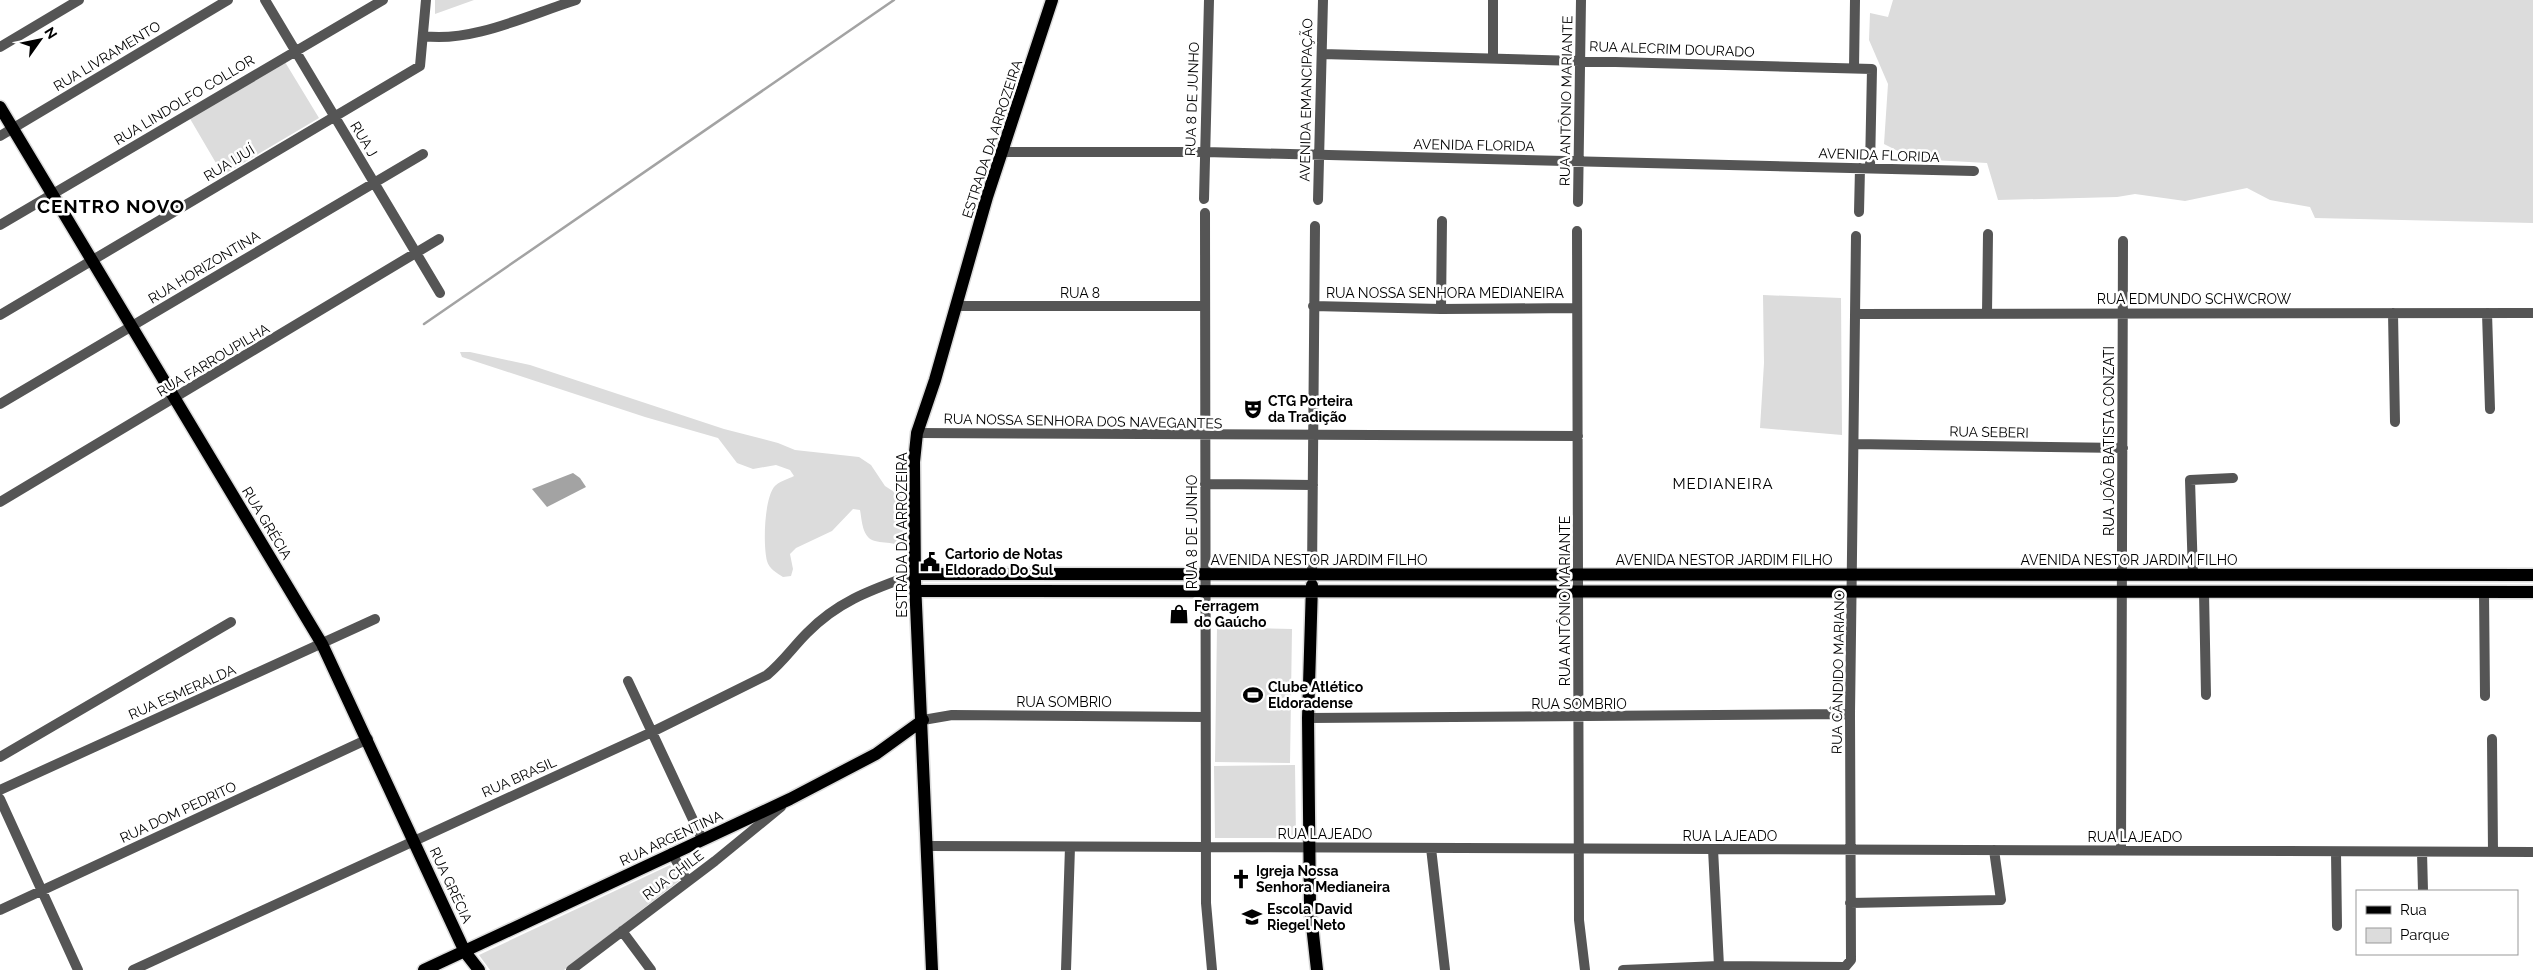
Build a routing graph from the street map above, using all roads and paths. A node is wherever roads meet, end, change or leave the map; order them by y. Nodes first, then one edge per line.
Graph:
1 (79, 0) edge
2 (228, 0) edge
3 (265, 0) edge
4 (383, 0) edge
5 (426, 0) edge
6 (574, 0) edge
7 (1052, 0) edge
8 (1209, 0) edge
9 (1323, 0) edge
10 (1492, 0) edge
11 (1581, 0) edge
12 (1855, 0) edge
13 (423, 36) junction
14 (0, 47) edge
15 (295, 50) junction
16 (1322, 54) junction
17 (1493, 58) junction
18 (1580, 60) junction
19 (1854, 68) junction
20 (0, 107) edge
21 (335, 116) junction
22 (13, 129) junction
23 (0, 136) edge
24 (1003, 152) junction
25 (1205, 152) junction
26 (423, 154) dead end
27 (1320, 156) junction
28 (1579, 160) junction
29 (1865, 168) junction
30 (1974, 171) dead end
31 (374, 182) junction
32 (52, 194) junction
33 (1204, 199) dead end
34 (1318, 200) dead end
35 (1578, 202) dead end
36 (1205, 212) dead end
37 (1858, 212) dead end
38 (1442, 221) dead end
39 (0, 225) edge
40 (1315, 226) dead end
41 (1577, 231) dead end
42 (1988, 234) dead end
43 (1856, 236) dead end
44 (439, 240) dead end
45 (2123, 241) dead end
46 (416, 253) junction
47 (92, 260) junction
48 (440, 293) dead end
49 (956, 306) junction
50 (1204, 306) junction
51 (1313, 306) junction
52 (1577, 308) junction
53 (1441, 309) junction
54 (2533, 312) edge
55 (2123, 313) junction
56 (2393, 313) junction
57 (2488, 313) junction
58 (1855, 314) junction
59 (1987, 314) junction
60 (0, 315) edge
61 (132, 326) junction
62 (175, 399) junction
63 (0, 404) edge
64 (2490, 409) dead end
65 (2395, 422) dead end
66 (917, 433) junction
67 (1205, 436) junction
68 (1578, 436) junction
69 (1313, 437) junction
70 (1854, 444) junction
71 (2123, 448) junction
72 (2233, 478) dead end
73 (1205, 484) junction
74 (1313, 485) junction
75 (0, 502) edge
76 (915, 574) junction
77 (1206, 575) junction
78 (1312, 575) junction
79 (1457, 575) junction
80 (1579, 575) junction
81 (1853, 575) junction
82 (2122, 575) junction
83 (2193, 575) junction
84 (2258, 575) junction
85 (2434, 575) junction
86 (2528, 575) edge
87 (896, 581) junction
88 (916, 591) junction
89 (1206, 591) junction
90 (1311, 591) junction
91 (1457, 591) junction
92 (1579, 591) junction
93 (1853, 591) junction
94 (2122, 592) junction
95 (2204, 592) junction
96 (2258, 592) junction
97 (2434, 592) junction
98 (2484, 592) junction
99 (2528, 592) edge
100 (375, 619) dead end
101 (231, 622) dead end
102 (322, 644) junction
103 (628, 681) dead end
104 (2206, 695) dead end
105 (2485, 696) dead end
106 (1850, 714) junction
107 (1205, 717) junction
108 (1308, 718) junction
109 (1579, 718) junction
110 (923, 720) junction
111 (652, 732) junction
112 (368, 739) junction
113 (2492, 739) dead end
114 (0, 757) edge
115 (0, 790) edge
116 (0, 799) edge
117 (790, 799) junction
118 (414, 840) junction
119 (702, 840) junction
120 (927, 846) junction
121 (1070, 847) junction
122 (1207, 848) junction
123 (1309, 848) junction
124 (1432, 848) junction
125 (1579, 849) junction
126 (1713, 849) junction
127 (1851, 850) junction
128 (1994, 850) junction
129 (2121, 851) junction
130 (2336, 852) junction
131 (2422, 852) junction
132 (2493, 852) junction
133 (2533, 852) edge
134 (672, 853) junction
135 (687, 881) junction
136 (2423, 890) edge
137 (41, 891) junction
138 (1850, 903) junction
139 (0, 910) edge
140 (2337, 926) dead end
141 (622, 931) junction
142 (465, 952) junction
143 (1726, 967) edge
144 (78, 970) edge
145 (133, 970) edge
146 (424, 970) edge
147 (479, 970) edge
148 (571, 970) edge
149 (651, 970) edge
150 (932, 970) edge
151 (1066, 970) edge
152 (1212, 970) edge
153 (1317, 970) edge
154 (1445, 970) edge
155 (1585, 970) edge
156 (1623, 970) edge
157 (1644, 970) edge

1 - 14 street
2 - 22 street, RUA LIVRAMENTO
3 - 15 street, RUA J
4 - 15 street, RUA LINDOLFO COLLOR
5 - 13 street
6 - 13 street
7 - 24 main road, ESTRADA DA ARROZEIRA
8 - 25 street, RUA 8 DE JUNHO
9 - 16 street, AVENIDA EMANCIPAÇÃO
10 - 17 street
11 - 18 street, RUA ANTÔNIO MARIANTE
12 - 19 street
13 - 21 street, RUA IJUÍ
15 - 21 street, RUA J
15 - 32 street, RUA LINDOLFO COLLOR
16 - 17 street, RUA ALECRIM DOURADO
16 - 27 street, AVENIDA EMANCIPAÇÃO
17 - 18 street, RUA ALECRIM DOURADO
18 - 19 street, RUA ALECRIM DOURADO
18 - 28 street, RUA ANTÔNIO MARIANTE
19 - 29 street, RUA ALECRIM DOURADO
20 - 22 main road, RUA GRÉCIA
21 - 31 street, RUA J
21 - 47 street, RUA IJUÍ
22 - 23 street, RUA LIVRAMENTO
22 - 32 main road, RUA GRÉCIA
24 - 25 street, AVENIDA FLORIDA
24 - 49 main road, ESTRADA DA ARROZEIRA
25 - 27 street, AVENIDA FLORIDA
25 - 33 street, RUA 8 DE JUNHO
26 - 31 street, RUA HORIZONTINA
27 - 28 street, AVENIDA FLORIDA
27 - 34 street, AVENIDA EMANCIPAÇÃO
28 - 29 street, AVENIDA FLORIDA
28 - 35 street, RUA ANTÔNIO MARIANTE
29 - 30 street, AVENIDA FLORIDA
29 - 37 street
31 - 46 street, RUA J
31 - 61 street, RUA HORIZONTINA
32 - 39 street, RUA LINDOLFO COLLOR
32 - 47 main road, RUA GRÉCIA
36 - 50 street, RUA 8 DE JUNHO
38 - 53 street
40 - 51 street
41 - 52 street, RUA ANTÔNIO MARIANTE
42 - 59 street
43 - 58 street, RUA CÂNDIDO MARIANO
44 - 46 street, RUA FARROUPILHA
45 - 55 street, RUA JOÃO BATISTA CONZATI
46 - 48 street, RUA J
46 - 62 street, RUA FARROUPILHA
47 - 60 street, RUA IJUÍ
47 - 61 main road, RUA GRÉCIA
49 - 50 street, RUA 8
49 - 66 main road, ESTRADA DA ARROZEIRA
50 - 67 street, RUA 8 DE JUNHO
51 - 53 street, RUA NOSSA SENHORA MEDIANEIRA
51 - 69 street
52 - 53 street, RUA NOSSA SENHORA MEDIANEIRA
52 - 68 street, RUA ANTÔNIO MARIANTE
54 - 57 street, RUA EDMUNDO SCHWCROW
55 - 56 street, RUA EDMUNDO SCHWCROW
55 - 59 street, RUA EDMUNDO SCHWCROW
55 - 71 street, RUA JOÃO BATISTA CONZATI
56 - 57 street, RUA EDMUNDO SCHWCROW
56 - 65 street
57 - 64 street
58 - 59 street, RUA EDMUNDO SCHWCROW
58 - 70 street, RUA CÂNDIDO MARIANO
61 - 62 main road, RUA GRÉCIA
61 - 63 street, RUA HORIZONTINA
62 - 75 street, RUA FARROUPILHA
62 - 102 main road, RUA GRÉCIA
66 - 67 street, RUA NOSSA SENHORA DOS NAVEGANTES
66 - 76 main road, ESTRADA DA ARROZEIRA
67 - 69 street, RUA NOSSA SENHORA DOS NAVEGANTES
67 - 73 street, RUA 8 DE JUNHO
68 - 69 street, RUA NOSSA SENHORA DOS NAVEGANTES
68 - 80 street, RUA ANTÔNIO MARIANTE
69 - 74 street
70 - 71 street, RUA SEBERI
70 - 81 street, RUA CÂNDIDO MARIANO
71 - 82 street, RUA JOÃO BATISTA CONZATI
72 - 83 street
73 - 74 street
73 - 77 street, RUA 8 DE JUNHO
74 - 78 street
76 - 77 main road, AVENIDA NESTOR JARDIM FILHO
76 - 87 street, RUA BRASIL
76 - 88 main road, ESTRADA DA ARROZEIRA
77 - 78 main road, AVENIDA NESTOR JARDIM FILHO
77 - 89 street, RUA 8 DE JUNHO
78 - 79 main road, AVENIDA NESTOR JARDIM FILHO
78 - 90 main road
79 - 80 main road, AVENIDA NESTOR JARDIM FILHO
79 - 91 main road
80 - 81 main road, AVENIDA NESTOR JARDIM FILHO
80 - 92 street, RUA ANTÔNIO MARIANTE
81 - 82 main road, AVENIDA NESTOR JARDIM FILHO
81 - 93 street, RUA CÂNDIDO MARIANO
82 - 83 main road, AVENIDA NESTOR JARDIM FILHO
82 - 94 street, RUA JOÃO BATISTA CONZATI
83 - 84 main road, AVENIDA NESTOR JARDIM FILHO
84 - 85 main road, AVENIDA NESTOR JARDIM FILHO
84 - 96 main road
85 - 86 main road, AVENIDA NESTOR JARDIM FILHO
85 - 97 main road
86 - 99 main road
87 - 88 street
87 - 111 street, RUA BRASIL
88 - 89 main road
88 - 110 main road, ESTRADA DA ARROZEIRA
89 - 90 main road
89 - 107 street, RUA 8 DE JUNHO
90 - 91 main road
90 - 108 main road
91 - 92 main road
92 - 93 main road
92 - 109 street, RUA ANTÔNIO MARIANTE
93 - 94 main road
93 - 106 street, RUA CÂNDIDO MARIANO
94 - 95 main road
94 - 129 street, RUA JOÃO BATISTA CONZATI
95 - 96 main road
95 - 104 street
96 - 97 main road
97 - 98 main road
98 - 99 main road
98 - 105 street
100 - 102 street, RUA ESMERALDA
101 - 114 street
102 - 112 main road, RUA GRÉCIA
102 - 115 street, RUA ESMERALDA
103 - 111 street
106 - 109 street, RUA SOMBRIO
106 - 127 street, RUA CÂNDIDO MARIANO
107 - 110 street, RUA SOMBRIO
107 - 122 street, RUA 8 DE JUNHO
108 - 109 street, RUA SOMBRIO
108 - 123 main road
109 - 125 street, RUA ANTÔNIO MARIANTE
110 - 117 main road, RUA ARGENTINA
110 - 120 main road, ESTRADA DA ARROZEIRA
111 - 118 street, RUA BRASIL
111 - 119 street
112 - 118 main road, RUA GRÉCIA
112 - 137 street, RUA DOM PEDRITO
113 - 132 street
116 - 137 street
117 - 119 main road, RUA ARGENTINA
117 - 135 street, RUA CHILE
118 - 142 main road, RUA GRÉCIA
118 - 145 street, RUA BRASIL
119 - 134 main road, RUA ARGENTINA
120 - 121 street, RUA LAJEADO
120 - 150 main road, ESTRADA DA ARROZEIRA
121 - 122 street, RUA LAJEADO
121 - 151 street
122 - 123 street, RUA LAJEADO
122 - 152 street, RUA 8 DE JUNHO
123 - 124 street, RUA LAJEADO
123 - 153 main road
124 - 125 street, RUA LAJEADO
124 - 154 street
125 - 126 street, RUA LAJEADO
125 - 155 street, RUA ANTÔNIO MARIANTE
126 - 127 street, RUA LAJEADO
126 - 143 street
127 - 128 street, RUA LAJEADO
127 - 138 street, RUA CÂNDIDO MARIANO
128 - 129 street, RUA LAJEADO
128 - 138 street
129 - 130 street, RUA LAJEADO
130 - 131 street, RUA LAJEADO
130 - 140 street
131 - 132 street, RUA LAJEADO
131 - 136 street
132 - 133 street, RUA LAJEADO
134 - 135 street
134 - 142 main road, RUA ARGENTINA
135 - 141 street, RUA CHILE
137 - 139 street, RUA DOM PEDRITO
137 - 144 street
138 - 143 street, RUA CÂNDIDO MARIANO
141 - 148 street, RUA CHILE
141 - 149 street
142 - 146 main road, RUA ARGENTINA
142 - 147 main road, RUA GRÉCIA
143 - 157 street
156 - 157 street

